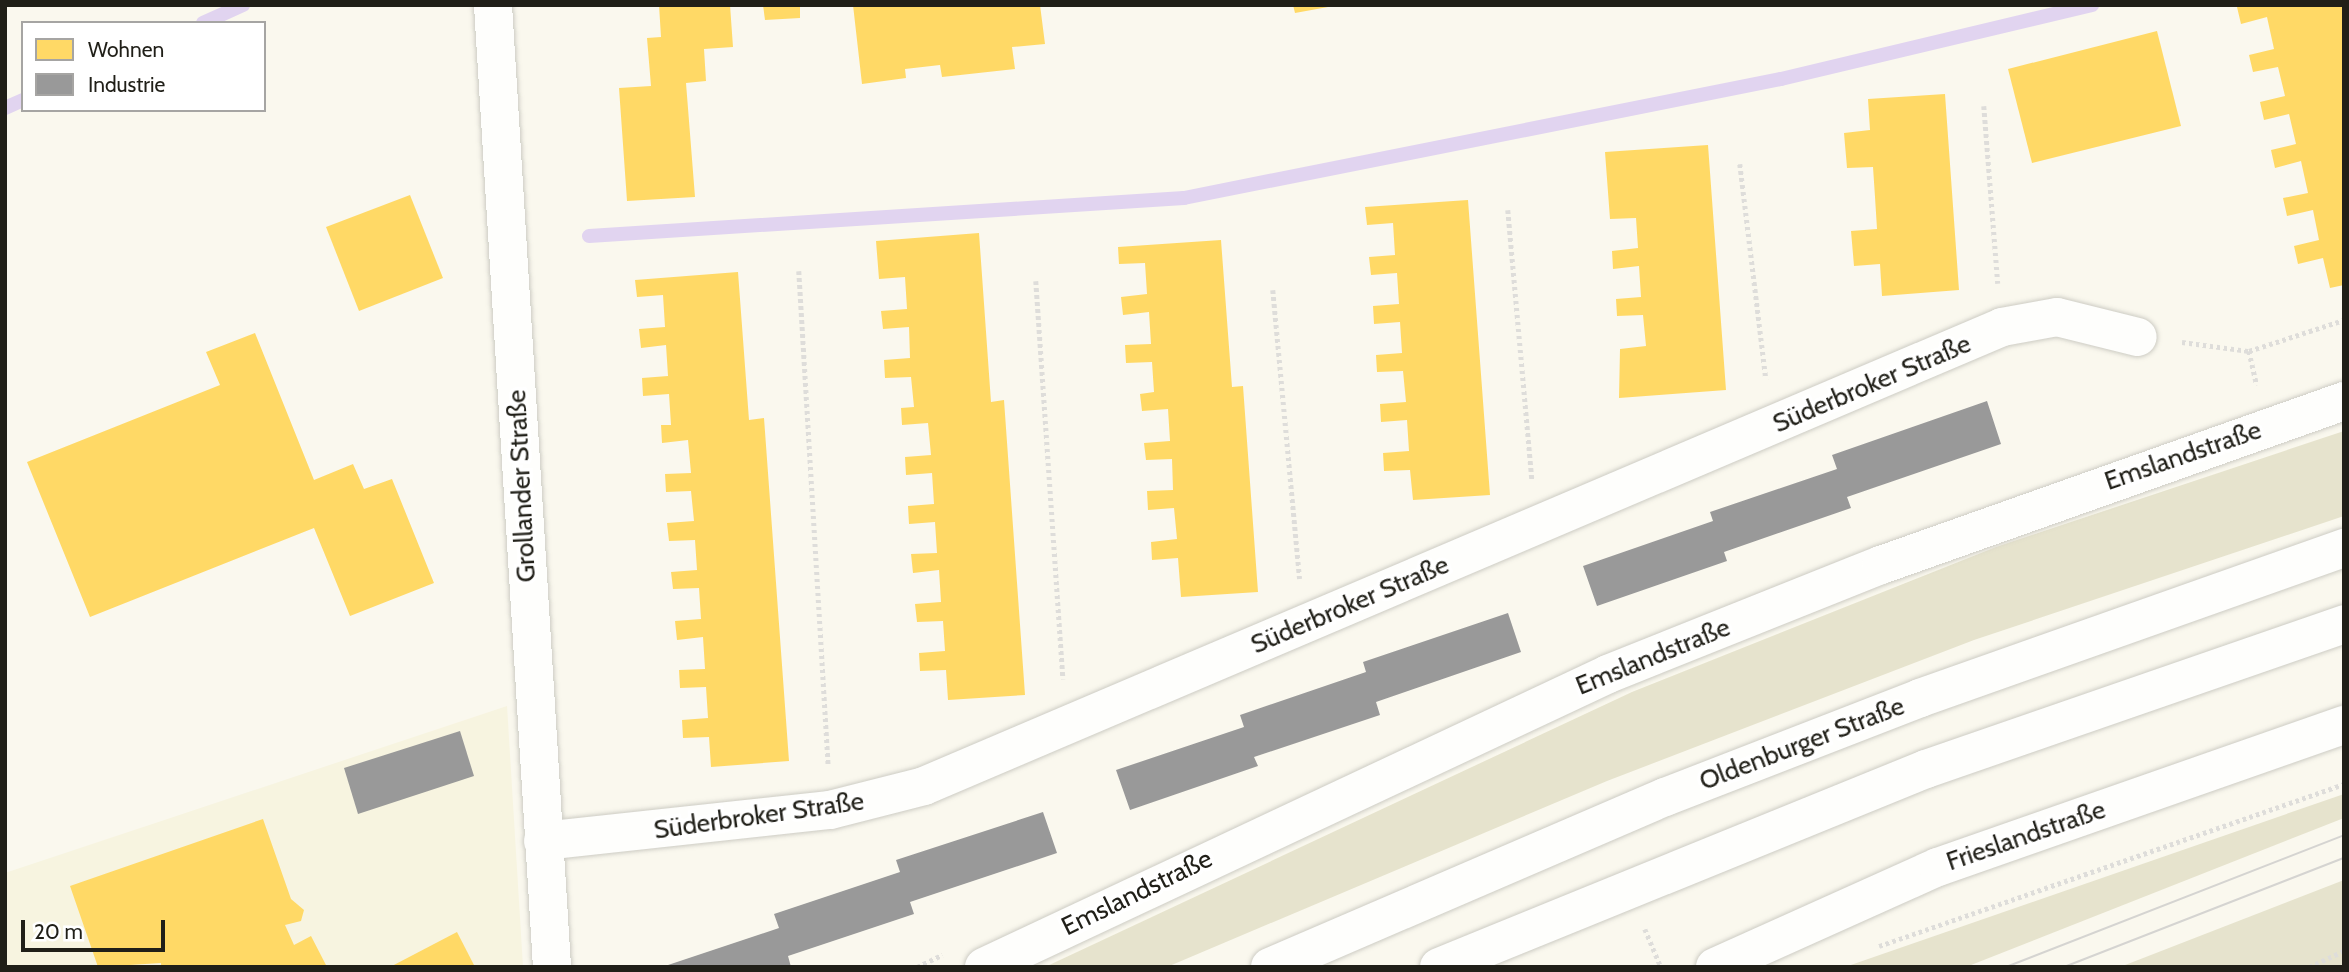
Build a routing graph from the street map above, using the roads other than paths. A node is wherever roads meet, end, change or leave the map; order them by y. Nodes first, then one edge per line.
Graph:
1 (493, 5) edge
2 (2138, 337) road end
3 (2344, 401) edge
4 (2344, 548) edge
5 (2344, 624) edge
6 (2344, 724) edge
7 (543, 841) junction
8 (552, 967) edge
9 (984, 967) edge
10 (1270, 967) edge
11 (1439, 967) edge
12 (1715, 967) edge

1 - 7 main road, Grollander Straße
2 - 7 main road, Süderbroker Straße
3 - 9 main road, Emslandstraße
4 - 10 main road, Oldenburger Straße
5 - 11 main road
6 - 12 main road, Frieslandstraße
7 - 8 main road, Grollander Straße

